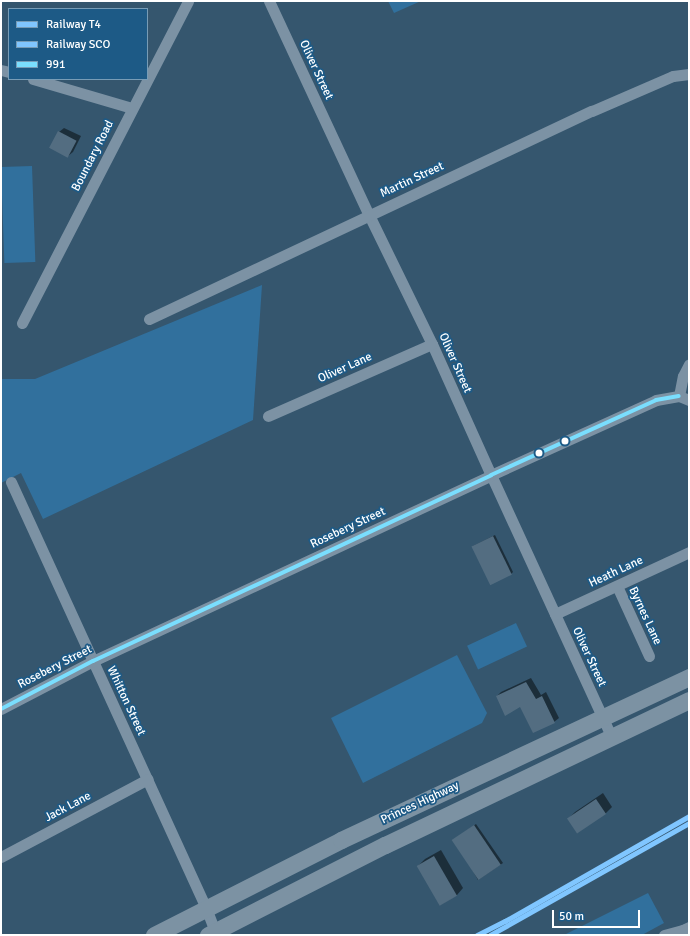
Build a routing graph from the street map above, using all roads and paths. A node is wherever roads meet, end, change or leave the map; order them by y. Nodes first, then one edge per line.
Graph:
1 (188, 1) edge
2 (269, 1) edge
3 (689, 74) edge
4 (148, 77) edge
5 (36, 80) edge
6 (147, 80) edge
7 (132, 108) junction
8 (369, 214) junction
9 (149, 318) dead end
10 (22, 323) dead end
11 (432, 344) junction
12 (689, 364) edge
13 (684, 398) edge
14 (268, 416) dead end
15 (490, 475) junction
16 (11, 482) dead end
17 (689, 552) edge
18 (616, 586) junction
19 (554, 614) junction
20 (649, 656) dead end
21 (93, 661) junction
22 (689, 677) edge
23 (689, 700) edge
24 (1, 709) edge
25 (603, 718) junction
26 (612, 738) junction
27 (148, 779) junction
28 (1, 857) edge
29 (206, 908) junction
30 (689, 927) edge
31 (211, 933) edge
32 (154, 935) edge
33 (664, 935) edge

1 - 4 street, Boundary Road
2 - 8 street, Oliver Street
3 - 8 street, Martin Street
5 - 7 street
6 - 7 street, Boundary Road
7 - 10 street, Boundary Road
8 - 9 street, Martin Street
8 - 11 street, Oliver Street
11 - 14 street, Oliver Lane
11 - 15 street, Oliver Street
12 - 13 street, Rosebery Street
13 - 15 street, Rosebery Street
15 - 19 street, Oliver Street
15 - 21 street, Rosebery Street
16 - 21 street, Whitton Street
17 - 18 street, Heath Lane
18 - 19 street, Heath Lane
18 - 20 street, Byrnes Lane
19 - 25 street, Oliver Street
21 - 24 street, Rosebery Street
21 - 27 street, Whitton Street
22 - 25 highway, Princes Highway
23 - 26 highway, Princes Highway
25 - 26 street, Oliver Street
25 - 29 highway, Princes Highway
26 - 31 highway, Princes Highway
27 - 28 street, Jack Lane
27 - 29 street, Whitton Street
29 - 31 street, Whitton Street
29 - 32 highway, Princes Highway
30 - 33 street

